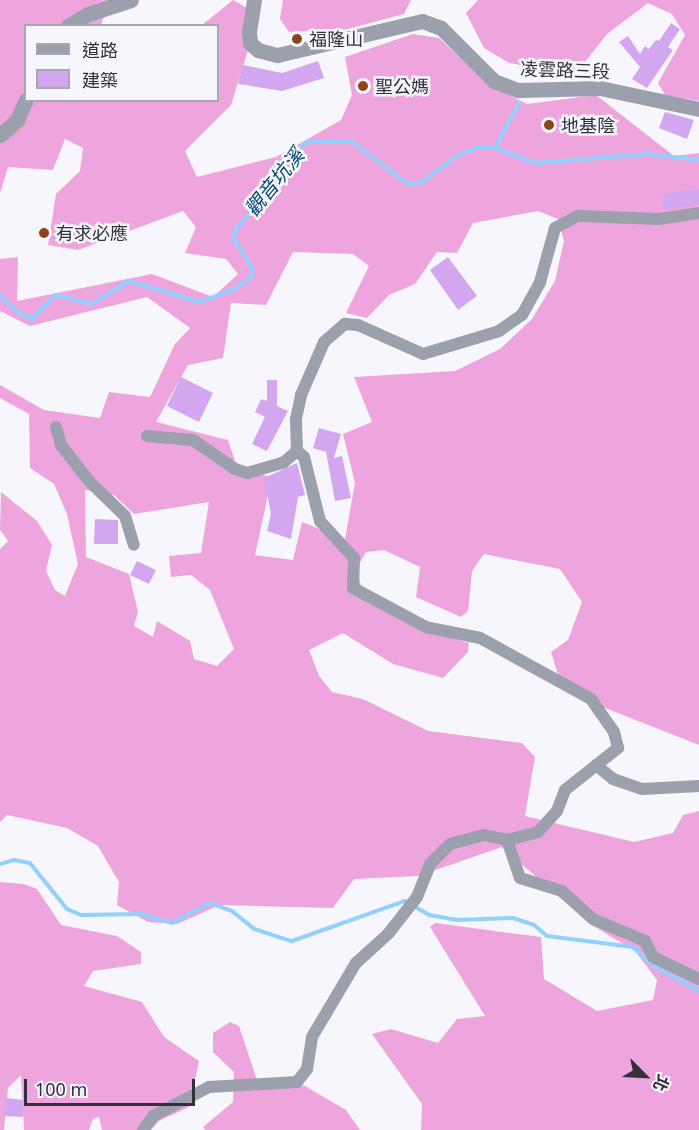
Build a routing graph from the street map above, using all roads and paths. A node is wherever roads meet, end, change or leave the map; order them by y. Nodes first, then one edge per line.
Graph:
1 (131, 0) edge
2 (254, 0) edge
3 (71, 24) edge
4 (25, 102) edge
5 (699, 109) edge
6 (0, 135) edge
7 (699, 213) edge
8 (56, 427) dead end
9 (147, 436) dead end
10 (297, 451) junction
11 (134, 545) dead end
12 (596, 765) junction
13 (699, 786) edge
14 (507, 840) junction
15 (699, 979) edge
16 (143, 1130) edge

1 - 3 street
2 - 5 street, 凌雲路三段
4 - 6 street
7 - 10 street
8 - 11 street
9 - 10 street
10 - 12 street
12 - 13 street
12 - 14 street
14 - 15 street
14 - 16 street

